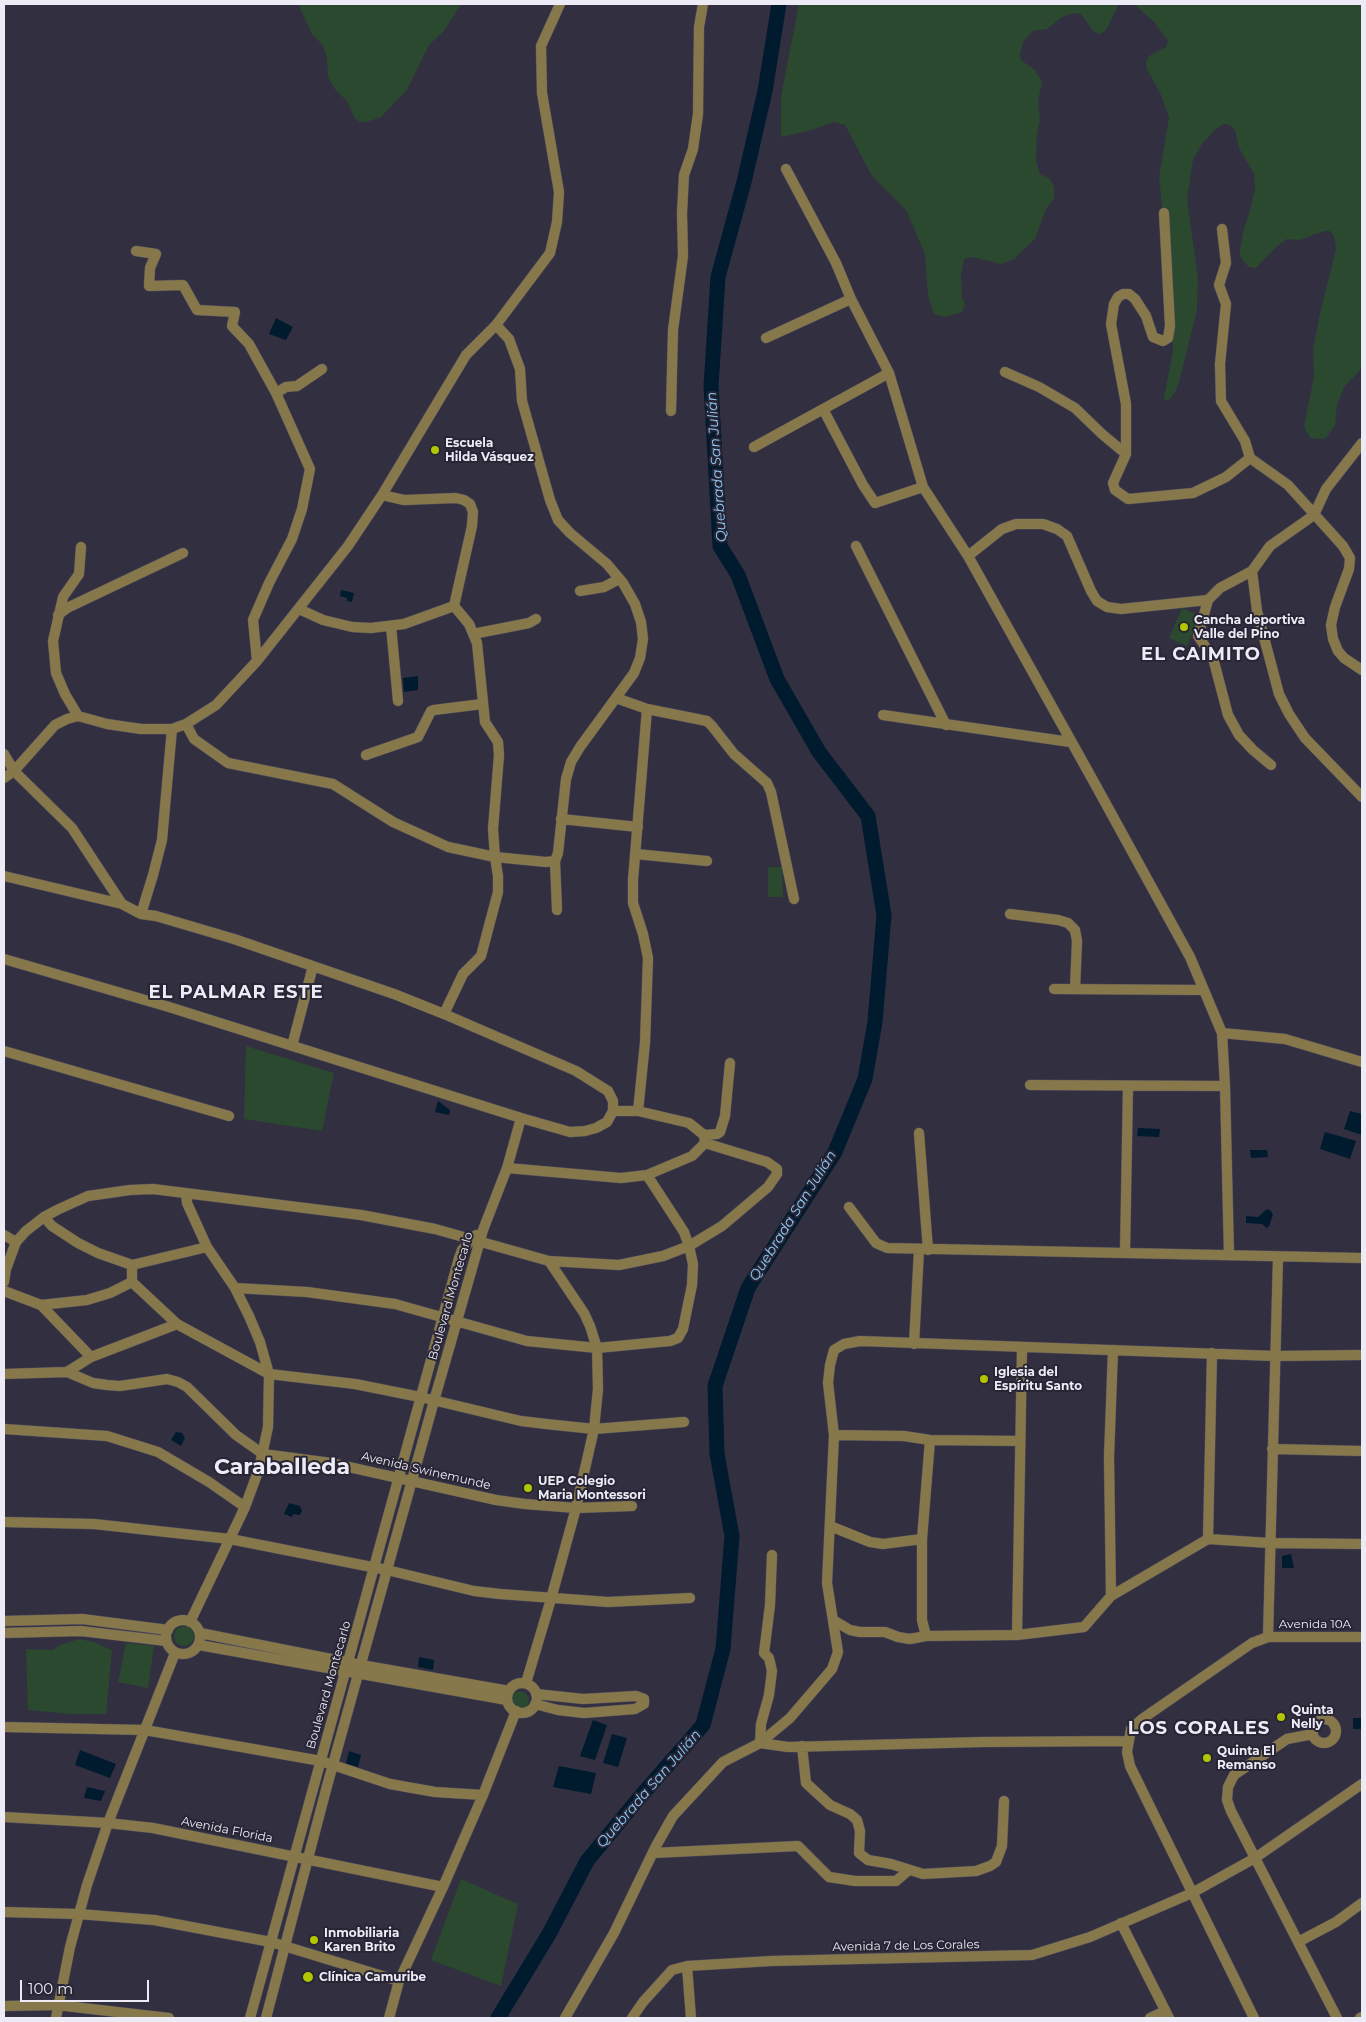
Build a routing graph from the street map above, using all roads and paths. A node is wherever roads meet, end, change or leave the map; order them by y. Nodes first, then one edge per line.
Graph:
1 (560, 4) edge
2 (704, 4) edge
3 (786, 170) dead end
4 (1164, 213) dead end
5 (1222, 228) dead end
6 (136, 250) dead end
7 (851, 299) junction
8 (496, 325) junction
9 (766, 338) dead end
10 (322, 369) dead end
11 (1005, 372) dead end
12 (889, 373) junction
13 (276, 393) junction
14 (823, 409) junction
15 (671, 411) dead end
16 (1362, 443) edge
17 (754, 447) dead end
18 (1126, 454) junction
19 (1250, 458) junction
20 (923, 487) junction
21 (382, 495) junction
22 (1314, 515) junction
23 (856, 546) dead end
24 (81, 547) dead end
25 (183, 553) dead end
26 (968, 556) junction
27 (1252, 571) junction
28 (619, 579) junction
29 (580, 591) dead end
30 (1208, 600) junction
31 (454, 606) junction
32 (299, 609) junction
33 (58, 616) junction
34 (536, 619) dead end
35 (391, 626) junction
36 (474, 634) junction
37 (258, 661) junction
38 (1362, 670) edge
39 (616, 698) junction
40 (398, 701) dead end
41 (482, 704) junction
42 (648, 710) junction
43 (883, 715) dead end
44 (78, 716) junction
45 (186, 724) junction
46 (946, 725) junction
47 (172, 729) junction
48 (1070, 742) junction
49 (4, 755) edge
50 (366, 755) dead end
51 (1271, 765) dead end
52 (14, 771) junction
53 (4, 778) edge
54 (1362, 797) edge
55 (561, 819) junction
56 (638, 827) junction
57 (636, 854) junction
58 (495, 857) junction
59 (555, 861) junction
60 (707, 861) dead end
61 (4, 876) edge
62 (794, 899) dead end
63 (122, 904) junction
64 (556, 910) dead end
65 (141, 914) junction
66 (1010, 914) dead end
67 (4, 959) edge
68 (313, 966) junction
69 (1054, 989) dead end
70 (1075, 989) junction
71 (1204, 990) junction
72 (444, 1014) junction
73 (1222, 1033) junction
74 (292, 1046) junction
75 (4, 1051) edge
76 (1362, 1062) edge
77 (730, 1063) dead end
78 (1030, 1085) dead end
79 (1128, 1086) junction
80 (1225, 1086) junction
81 (614, 1111) junction
82 (638, 1111) junction
83 (229, 1116) dead end
84 (521, 1118) junction
85 (919, 1133) dead end
86 (704, 1139) junction
87 (507, 1168) junction
88 (648, 1175) junction
89 (186, 1193) junction
90 (849, 1207) dead end
91 (44, 1218) junction
92 (4, 1235) edge
93 (476, 1240) junction
94 (16, 1242) junction
95 (690, 1246) junction
96 (208, 1247) junction
97 (923, 1250) junction
98 (1125, 1253) junction
99 (1229, 1255) junction
100 (1278, 1257) junction
101 (1362, 1258) edge
102 (549, 1261) junction
103 (132, 1266) junction
104 (4, 1282) edge
105 (132, 1282) junction
106 (235, 1288) junction
107 (4, 1291) edge
108 (41, 1305) junction
109 (442, 1316) junction
110 (457, 1320) junction
111 (177, 1324) junction
112 (914, 1344) junction
113 (1022, 1347) junction
114 (597, 1348) junction
115 (1113, 1350) junction
116 (1212, 1354) junction
117 (1275, 1356) junction
118 (1362, 1356) edge
119 (91, 1357) junction
120 (67, 1372) junction
121 (4, 1374) edge
122 (270, 1374) junction
123 (420, 1397) junction
124 (434, 1400) junction
125 (684, 1422) dead end
126 (4, 1429) edge
127 (594, 1429) junction
128 (834, 1435) junction
129 (930, 1440) junction
130 (1020, 1441) junction
131 (1272, 1449) junction
132 (1362, 1451) edge
133 (263, 1454) junction
134 (399, 1478) junction
135 (412, 1481) junction
136 (632, 1506) dead end
137 (245, 1507) junction
138 (576, 1508) junction
139 (4, 1522) edge
140 (830, 1526) junction
141 (922, 1539) junction
142 (1208, 1539) junction
143 (230, 1540) junction
144 (1269, 1543) junction
145 (1362, 1544) edge
146 (772, 1555) dead end
147 (374, 1568) junction
148 (387, 1570) junction
149 (1111, 1596) junction
150 (690, 1598) dead end
151 (551, 1599) junction
152 (833, 1620) junction
153 (4, 1621) edge
154 (190, 1622) junction
155 (4, 1633) edge
156 (200, 1633) junction
157 (167, 1635) junction
158 (1017, 1635) junction
159 (926, 1636) junction
160 (1268, 1637) junction
161 (1362, 1637) edge
162 (199, 1645) junction
163 (175, 1653) junction
164 (347, 1667) junction
165 (360, 1670) junction
166 (526, 1683) junction
167 (508, 1696) junction
168 (536, 1699) junction
169 (516, 1711) junction
170 (4, 1727) edge
171 (145, 1730) junction
172 (1313, 1734) dead end
173 (1128, 1741) junction
174 (760, 1742) junction
175 (802, 1746) junction
176 (320, 1761) junction
177 (333, 1766) junction
178 (1362, 1784) edge
179 (483, 1795) junction
180 (1004, 1800) dead end
181 (4, 1817) edge
182 (108, 1823) junction
183 (653, 1853) junction
184 (295, 1856) junction
185 (1255, 1858) junction
186 (309, 1859) junction
187 (909, 1870) junction
188 (444, 1887) junction
189 (1192, 1893) junction
190 (1362, 1903) edge
191 (4, 1912) edge
192 (78, 1914) junction
193 (1121, 1923) junction
194 (271, 1942) junction
195 (1298, 1942) junction
196 (285, 1946) junction
197 (687, 1966) junction
198 (400, 1982) junction
199 (57, 2005) junction
200 (4, 2006) edge
201 (1167, 2015) edge
202 (56, 2018) edge
203 (169, 2018) edge
204 (250, 2018) edge
205 (266, 2018) edge
206 (389, 2018) edge
207 (564, 2018) edge
208 (632, 2018) edge
209 (691, 2018) edge
210 (1150, 2018) edge
211 (1254, 2018) edge
212 (1337, 2018) edge

1 - 8 street
2 - 15 street
3 - 7 street
4 - 18 street
5 - 19 street
6 - 13 street
7 - 9 street
7 - 12 street
8 - 21 street
8 - 28 street
10 - 13 street
11 - 18 street
12 - 14 street
12 - 20 street
13 - 37 street
14 - 17 street
14 - 20 street
16 - 22 street
18 - 19 street
19 - 22 street
20 - 26 street
21 - 31 street
21 - 32 street
22 - 27 street
22 - 38 street
23 - 46 street
24 - 33 street
25 - 33 street
26 - 30 street
26 - 48 street
27 - 30 street
27 - 54 street
28 - 29 street
28 - 39 street
30 - 51 street
31 - 35 street
31 - 36 street
32 - 35 street
32 - 37 street
33 - 44 street
34 - 36 street
35 - 40 street
36 - 41 street
37 - 45 street
39 - 42 street
39 - 55 street
41 - 50 street
41 - 58 street
42 - 56 street
42 - 62 street
43 - 46 street
44 - 47 street
44 - 52 street
45 - 47 street
45 - 58 street
46 - 48 street
47 - 65 street
48 - 71 street
49 - 52 street
52 - 53 street
52 - 63 street
55 - 56 street
55 - 59 street
56 - 57 street
57 - 60 street
57 - 82 street
58 - 59 street
58 - 72 street
59 - 64 street
61 - 63 street
63 - 65 street
65 - 68 street
66 - 70 street
67 - 74 street
68 - 72 street
68 - 74 street
69 - 70 street
70 - 71 street
71 - 73 street
72 - 81 street
73 - 76 street
73 - 80 street
74 - 84 street
75 - 83 street
77 - 86 street
78 - 79 street
79 - 80 street
79 - 98 street
80 - 99 street
81 - 82 street
81 - 84 street
82 - 86 street
84 - 87 street, Boulevard Montecarlo
85 - 97 street
86 - 88 street
86 - 95 street
87 - 88 street
87 - 93 street, Boulevard Montecarlo
88 - 95 street
89 - 91 street
89 - 93 street
89 - 96 street
90 - 97 street
91 - 94 street
91 - 103 street
92 - 94 street
93 - 102 street
93 - 109 street, Boulevard Montecarlo
93 - 110 street, Boulevard Montecarlo
94 - 104 street
95 - 102 street
95 - 114 street
96 - 103 street
96 - 106 street
97 - 98 street
97 - 112 street
98 - 99 street
99 - 100 street
100 - 101 street
100 - 117 street
102 - 114 street
103 - 105 street
105 - 108 street
105 - 111 street
106 - 109 street
106 - 122 street
107 - 108 street
108 - 119 street
109 - 110 street
109 - 123 street, Boulevard Montecarlo
110 - 114 street
110 - 124 street, Boulevard Montecarlo
111 - 119 street
111 - 122 street
112 - 113 street
112 - 128 street
113 - 115 street
113 - 130 street
114 - 127 street
115 - 116 street
115 - 149 street
116 - 117 street
116 - 142 street
117 - 118 street
117 - 131 street
119 - 120 street
120 - 121 street, Avenida Swinemunde
120 - 133 street, Avenida Swinemunde
122 - 123 street
122 - 133 street
123 - 124 street
123 - 134 street, Boulevard Montecarlo
124 - 127 street
124 - 135 street, Boulevard Montecarlo
125 - 127 street
126 - 137 street
127 - 138 street
128 - 129 street
128 - 140 street
129 - 130 street
129 - 141 street
130 - 158 street
131 - 132 street
131 - 144 street
133 - 134 street, Avenida Swinemunde
133 - 137 street
134 - 135 street, Avenida Swinemunde
134 - 147 street, Boulevard Montecarlo
135 - 138 street, Avenida Swinemunde
135 - 148 street, Boulevard Montecarlo
136 - 138 street, Avenida Swinemunde
137 - 143 street
138 - 151 street
139 - 143 street
140 - 141 street
140 - 152 street
141 - 159 street
142 - 144 street
142 - 149 street
143 - 147 street
143 - 154 street
144 - 145 street
144 - 160 street
146 - 174 street
147 - 148 street
147 - 164 street, Boulevard Montecarlo
148 - 151 street
148 - 165 street, Boulevard Montecarlo
149 - 158 street
150 - 151 street
151 - 166 street
152 - 159 street
152 - 174 street
153 - 157 street
154 - 156 street
154 - 157 street
155 - 157 street
156 - 162 street
156 - 164 street
157 - 163 street
158 - 159 street
160 - 161 street, Avenida 10A
160 - 173 street
162 - 163 street
162 - 164 street
163 - 171 street
164 - 165 street
164 - 176 street, Boulevard Montecarlo
165 - 167 street
165 - 177 street, Boulevard Montecarlo
166 - 167 street
166 - 168 street
167 - 169 street
168 - 168 street
168 - 169 street
169 - 179 street
170 - 171 street
171 - 176 street
171 - 182 street
172 - 185 street
173 - 175 street
173 - 189 street
174 - 175 street
174 - 183 street
175 - 187 street
176 - 177 street
176 - 184 street, Boulevard Montecarlo
177 - 179 street
177 - 186 street, Boulevard Montecarlo
178 - 185 street, Avenida 7 de Los Corales
179 - 188 street
180 - 187 street
181 - 182 street, Avenida Florida
182 - 184 street, Avenida Florida
182 - 192 street
183 - 187 street
183 - 207 street
184 - 186 street, Avenida Florida
184 - 194 street, Boulevard Montecarlo
185 - 189 street, Avenida 7 de Los Corales
185 - 195 street
186 - 188 street, Avenida Florida
186 - 196 street, Boulevard Montecarlo
188 - 198 street
189 - 193 street, Avenida 7 de Los Corales
189 - 211 street
190 - 195 street
191 - 192 street
192 - 194 street
192 - 199 street
193 - 197 street, Avenida 7 de Los Corales
193 - 201 street
194 - 196 street
194 - 204 street, Boulevard Montecarlo
195 - 212 street
196 - 198 street
196 - 205 street, Boulevard Montecarlo
197 - 208 street, Avenida 7 de Los Corales
197 - 209 street
198 - 206 street
199 - 200 street
199 - 202 street
199 - 203 street
201 - 210 street

